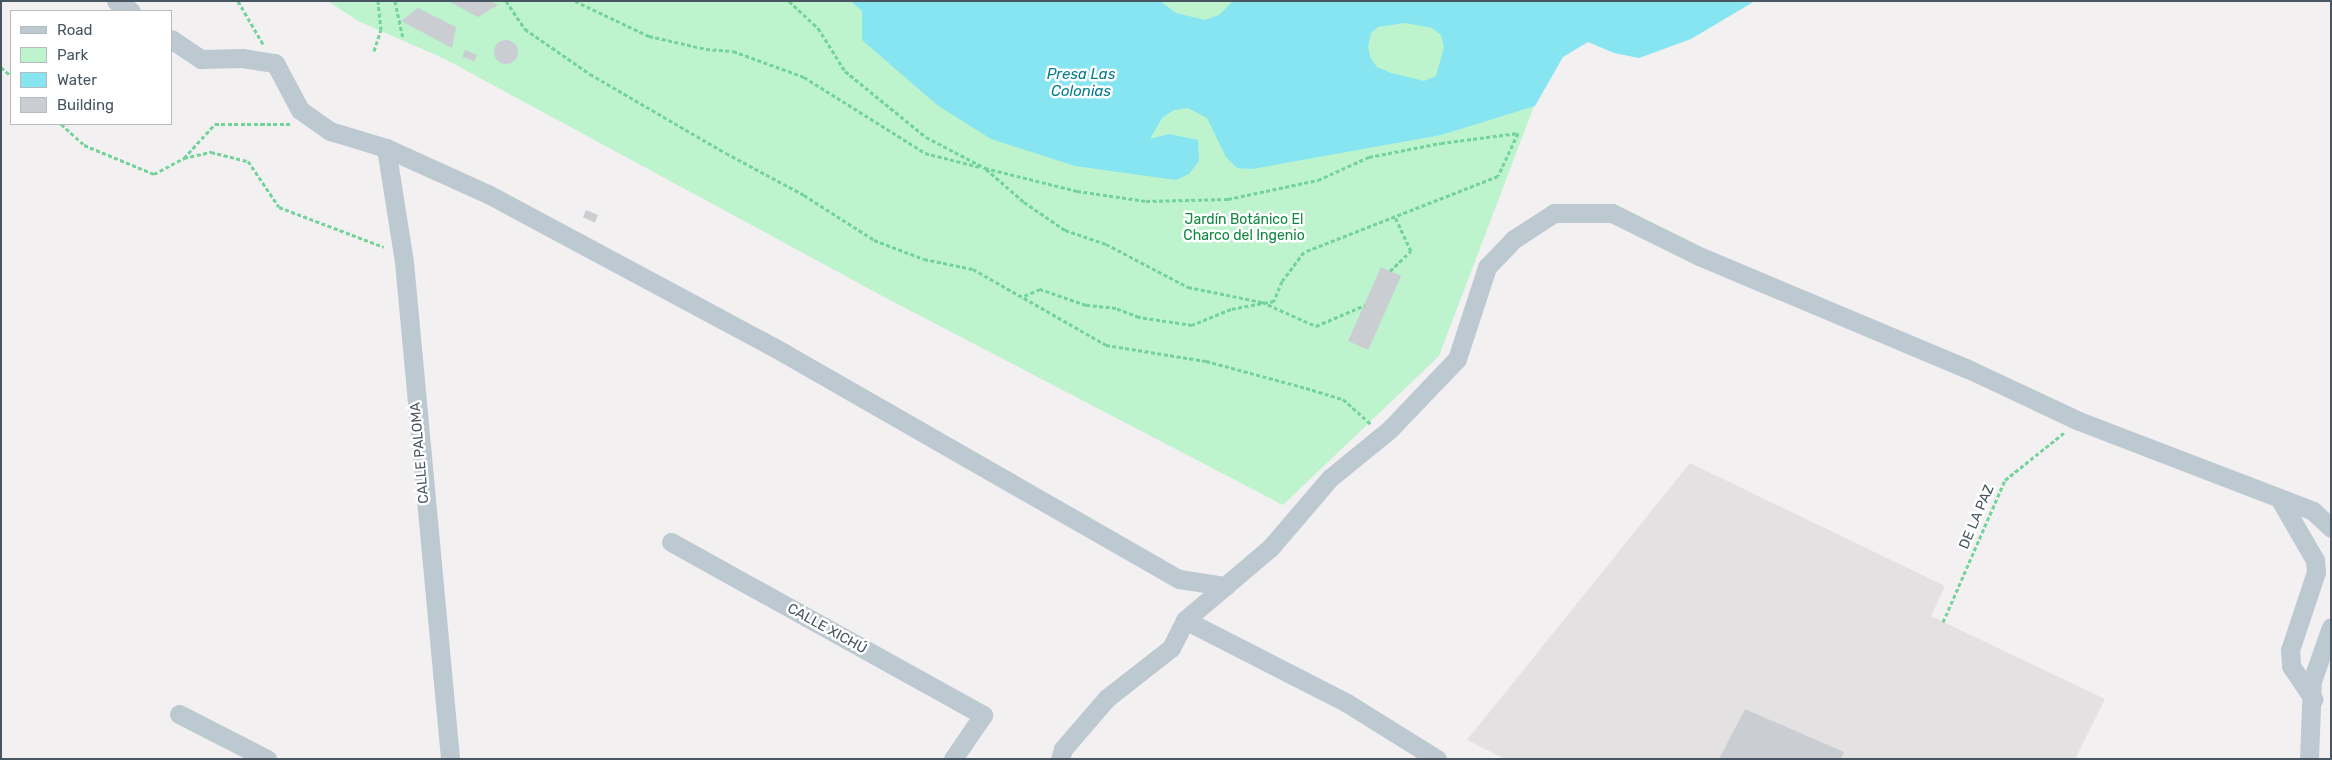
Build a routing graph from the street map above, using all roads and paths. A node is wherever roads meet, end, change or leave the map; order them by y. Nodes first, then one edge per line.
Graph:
1 (116, 1) edge
2 (238, 1) edge
3 (378, 1) edge
4 (396, 1) edge
5 (506, 1) edge
6 (512, 1) edge
7 (575, 1) edge
8 (788, 1) edge
9 (510, 6) junction
10 (130, 10) edge
11 (403, 39) dead end
12 (172, 40) edge
13 (374, 51) dead end
14 (275, 63) junction
15 (320, 124) junction
16 (62, 125) edge
17 (386, 148) junction
18 (184, 158) junction
19 (985, 168) junction
20 (1395, 217) junction
21 (404, 262) junction
22 (1390, 271) dead end
23 (1022, 297) junction
24 (1262, 302) junction
25 (1365, 305) dead end
26 (2079, 421) junction
27 (1390, 429) junction
28 (2279, 498) junction
29 (2331, 528) edge
30 (671, 542) dead end
31 (1225, 586) junction
32 (1185, 620) junction
33 (1944, 622) dead end
34 (2331, 627) edge
35 (2313, 698) junction
36 (180, 714) dead end
37 (267, 759) edge
38 (450, 759) edge
39 (953, 759) edge
40 (1060, 759) edge
41 (1437, 759) edge
42 (2309, 759) edge

1 - 10 street
2 - 14 path
3 - 13 path
4 - 11 path
5 - 9 path
6 - 9 path
7 - 19 path
8 - 19 path
9 - 23 path
12 - 14 street
14 - 15 street
15 - 17 street
15 - 18 path
16 - 18 path
17 - 21 street, CALLE PALOMA
17 - 31 street
18 - 21 path
19 - 20 path
19 - 24 path
20 - 22 path
20 - 24 path
21 - 38 street, CALLE PALOMA
23 - 24 path
23 - 27 path
24 - 25 path
26 - 27 street
26 - 28 street
26 - 33 path, DE LA PAZ
27 - 31 street
28 - 29 street
28 - 35 street
30 - 39 street, CALLE XICHÚ
31 - 32 street
32 - 40 street
32 - 41 street
34 - 35 street
35 - 42 street
36 - 37 street

